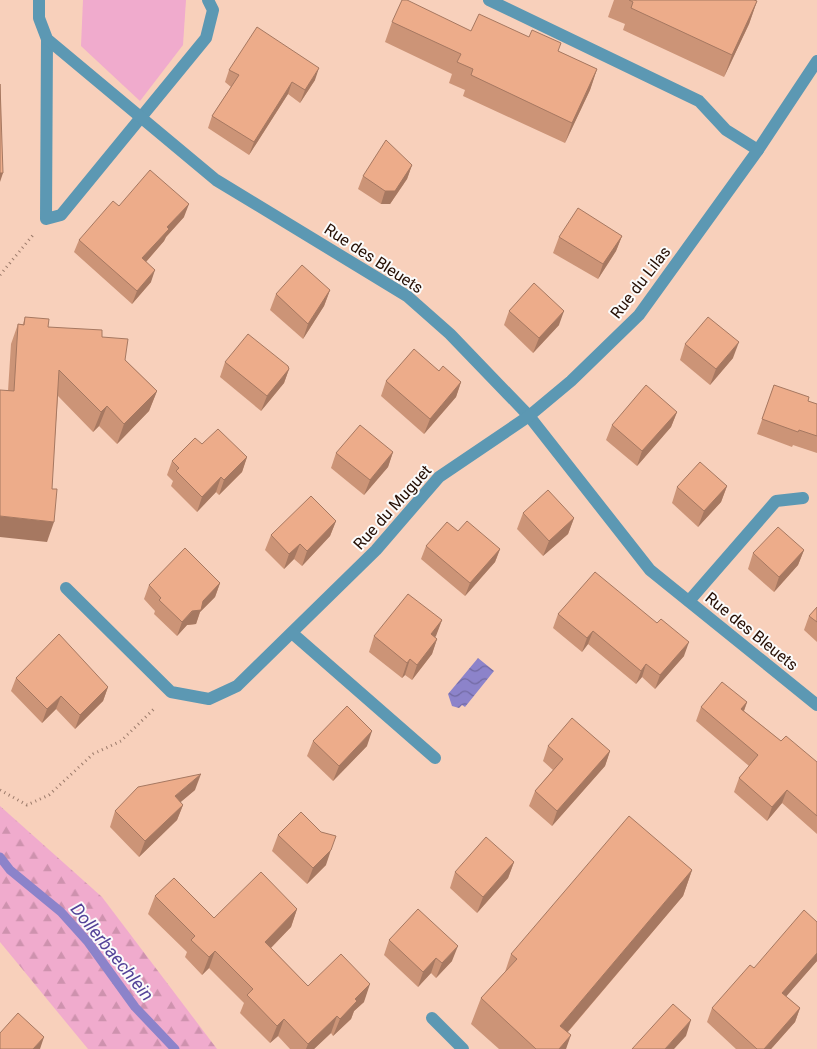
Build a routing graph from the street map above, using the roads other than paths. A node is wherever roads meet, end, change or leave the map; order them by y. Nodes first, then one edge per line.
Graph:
1 (39, 0) edge
2 (208, 0) edge
3 (489, 0) edge
4 (47, 39) junction
5 (817, 61) edge
6 (140, 117) junction
7 (758, 150) junction
8 (529, 416) junction
9 (803, 498) dead end
10 (66, 588) dead end
11 (689, 601) junction
12 (292, 633) junction
13 (817, 705) edge
14 (435, 758) dead end
15 (432, 1018) dead end
16 (463, 1049) edge

1 - 4 street
2 - 6 street
3 - 7 street
4 - 6 street, Rue des Bleuets
4 - 6 street
5 - 7 street, Rue du Lilas
6 - 8 street, Rue des Bleuets
7 - 8 street, Rue du Lilas
8 - 11 street, Rue des Bleuets
8 - 12 street, Rue du Muguet
9 - 11 street, Rue des Bleuets
10 - 12 street, Rue du Muguet
11 - 13 street, Rue des Bleuets
12 - 14 street
15 - 16 street

